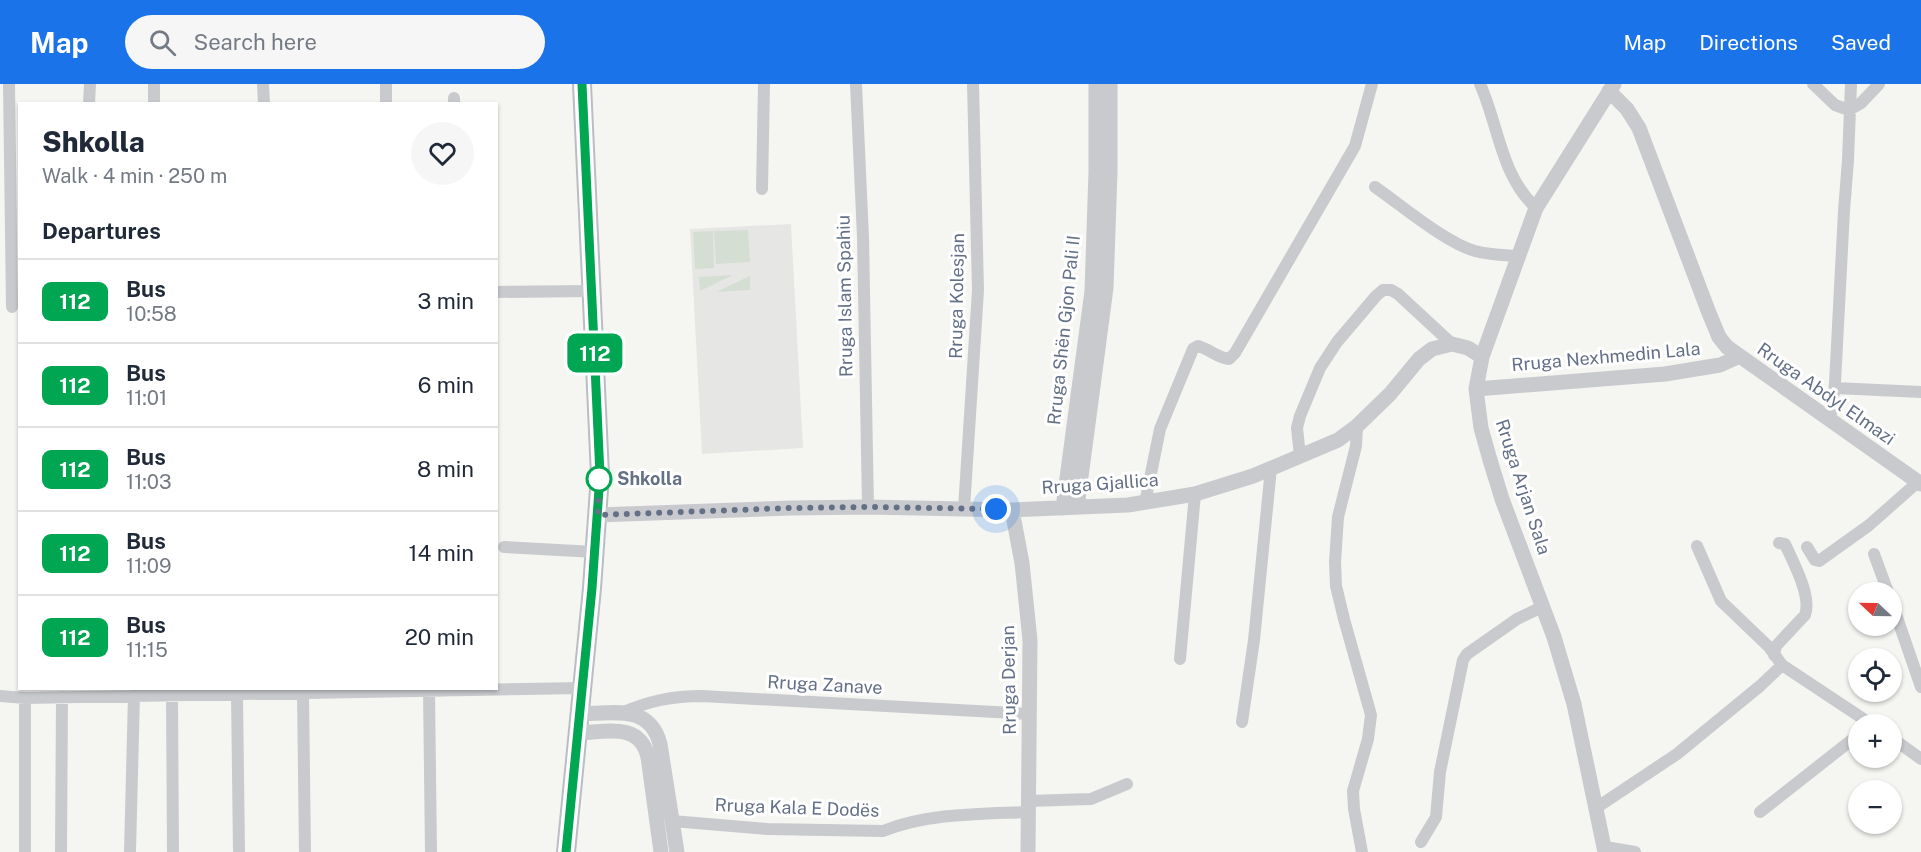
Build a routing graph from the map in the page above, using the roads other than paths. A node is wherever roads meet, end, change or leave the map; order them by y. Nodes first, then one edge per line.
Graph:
1 (9, 84) edge
2 (90, 84) edge
3 (154, 84) edge
4 (263, 84) edge
5 (386, 84) edge
6 (582, 84) edge
7 (764, 84) edge
8 (856, 84) edge
9 (973, 84) edge
10 (1096, 84) edge
11 (1110, 84) edge
12 (1372, 84) edge
13 (1480, 84) edge
14 (1813, 84) edge
15 (1851, 84) edge
16 (1879, 84) edge
17 (1612, 87) edge
18 (89, 102) edge
19 (154, 102) edge
20 (264, 102) edge
21 (386, 102) edge
22 (1849, 110) junction
23 (1375, 187) dead end
24 (762, 189) dead end
25 (1536, 208) junction
26 (1518, 256) junction
27 (592, 291) junction
28 (498, 292) edge
29 (10, 307) edge
30 (1452, 344) junction
31 (1482, 357) junction
32 (1738, 357) junction
33 (1476, 388) junction
34 (1835, 388) junction
35 (1921, 392) edge
36 (1830, 421) junction
37 (1357, 426) junction
38 (1300, 456) junction
39 (1271, 468) junction
40 (1919, 483) edge
41 (1195, 494) junction
42 (1145, 503) junction
43 (868, 507) junction
44 (1070, 507) junction
45 (964, 509) junction
46 (1012, 510) junction
47 (598, 515) junction
48 (1779, 543) dead end
49 (1697, 546) dead end
50 (504, 547) dead end
51 (1807, 547) dead end
52 (595, 552) junction
53 (1874, 554) dead end
54 (1884, 582) edge
55 (1542, 607) junction
56 (1902, 632) edge
57 (1180, 659) dead end
58 (1778, 660) junction
59 (1921, 687) edge
60 (582, 688) junction
61 (498, 689) edge
62 (458, 690) edge
63 (201, 691) edge
64 (429, 691) junction
65 (120, 692) edge
66 (310, 692) edge
67 (69, 694) edge
68 (237, 694) junction
69 (134, 695) junction
70 (172, 695) junction
71 (0, 696) edge
72 (25, 698) junction
73 (621, 713) junction
74 (580, 714) junction
75 (1030, 714) junction
76 (1856, 714) edge
77 (1242, 722) dead end
78 (621, 732) junction
79 (578, 733) junction
80 (1848, 743) edge
81 (1902, 745) edge
82 (1921, 759) edge
83 (1127, 784) dead end
84 (1028, 807) junction
85 (1596, 808) junction
86 (1760, 812) dead end
87 (672, 821) junction
88 (1421, 842) dead end
89 (1605, 850) edge
90 (25, 852) edge
91 (61, 852) edge
92 (130, 852) edge
93 (173, 852) edge
94 (239, 852) edge
95 (305, 852) edge
96 (431, 852) edge
97 (566, 852) edge
98 (661, 852) edge
99 (677, 852) edge
100 (1028, 852) edge
101 (1362, 852) edge
102 (1635, 852) edge

1 - 29 street
2 - 18 street
3 - 19 street
4 - 20 street
5 - 21 street
6 - 27 main road
7 - 24 street
8 - 43 street, Rruga Islam Spahiu
9 - 45 street, Rruga Kolesjan
10 - 44 street, Rruga Shën Gjon Pali II
11 - 44 street, Rruga Shën Gjon Pali II
12 - 42 street
13 - 25 street
14 - 22 street
15 - 22 street
16 - 22 street
17 - 25 street, Rruga Arjan Sala
17 - 32 street, Rruga Abdyl Elmazi
22 - 34 street
23 - 26 street
25 - 26 street, Rruga Arjan Sala
26 - 31 street, Rruga Arjan Sala
27 - 28 street
27 - 47 main road
30 - 31 street
30 - 37 street, Rruga Gjallica
30 - 38 street
31 - 33 street, Rruga Arjan Sala
32 - 33 street, Rruga Nexhmedin Lala
32 - 36 street, Rruga Abdyl Elmazi
33 - 55 street, Rruga Arjan Sala
34 - 35 street
34 - 36 street
36 - 40 street, Rruga Abdyl Elmazi
37 - 38 street, Rruga Gjallica
37 - 101 street
38 - 39 street, Rruga Gjallica
39 - 41 street, Rruga Gjallica
39 - 77 street
40 - 51 street
41 - 42 street, Rruga Gjallica
41 - 57 street
42 - 44 street, Rruga Gjallica
43 - 45 street, Rruga Gjallica
43 - 47 street, Rruga Gjallica
44 - 46 street, Rruga Gjallica
45 - 46 street, Rruga Gjallica
46 - 75 street, Rruga Derjan
47 - 52 main road
48 - 58 street
49 - 58 street
50 - 52 street
52 - 60 main road
53 - 54 street
55 - 85 street, Rruga Arjan Sala
55 - 88 street
56 - 59 street
58 - 76 street
58 - 85 street
60 - 61 street
60 - 74 main road
62 - 64 street
63 - 68 street
63 - 70 street
64 - 66 street
64 - 96 street
65 - 67 street
65 - 69 street
66 - 68 street
66 - 95 street
67 - 72 street
67 - 91 street
68 - 94 street
69 - 70 street
69 - 92 street
70 - 93 street
71 - 72 street
72 - 90 street
73 - 74 street
73 - 75 street, Rruga Zanave
73 - 78 street
73 - 87 street
74 - 79 main road
75 - 84 street, Rruga Derjan
78 - 79 street
78 - 98 street
79 - 97 main road
80 - 86 street
81 - 82 street
83 - 84 street, Rruga Kala E Dodës
84 - 87 street, Rruga Kala E Dodës
84 - 100 street, Rruga Derjan
85 - 89 street, Rruga Arjan Sala
87 - 99 street
89 - 102 street

